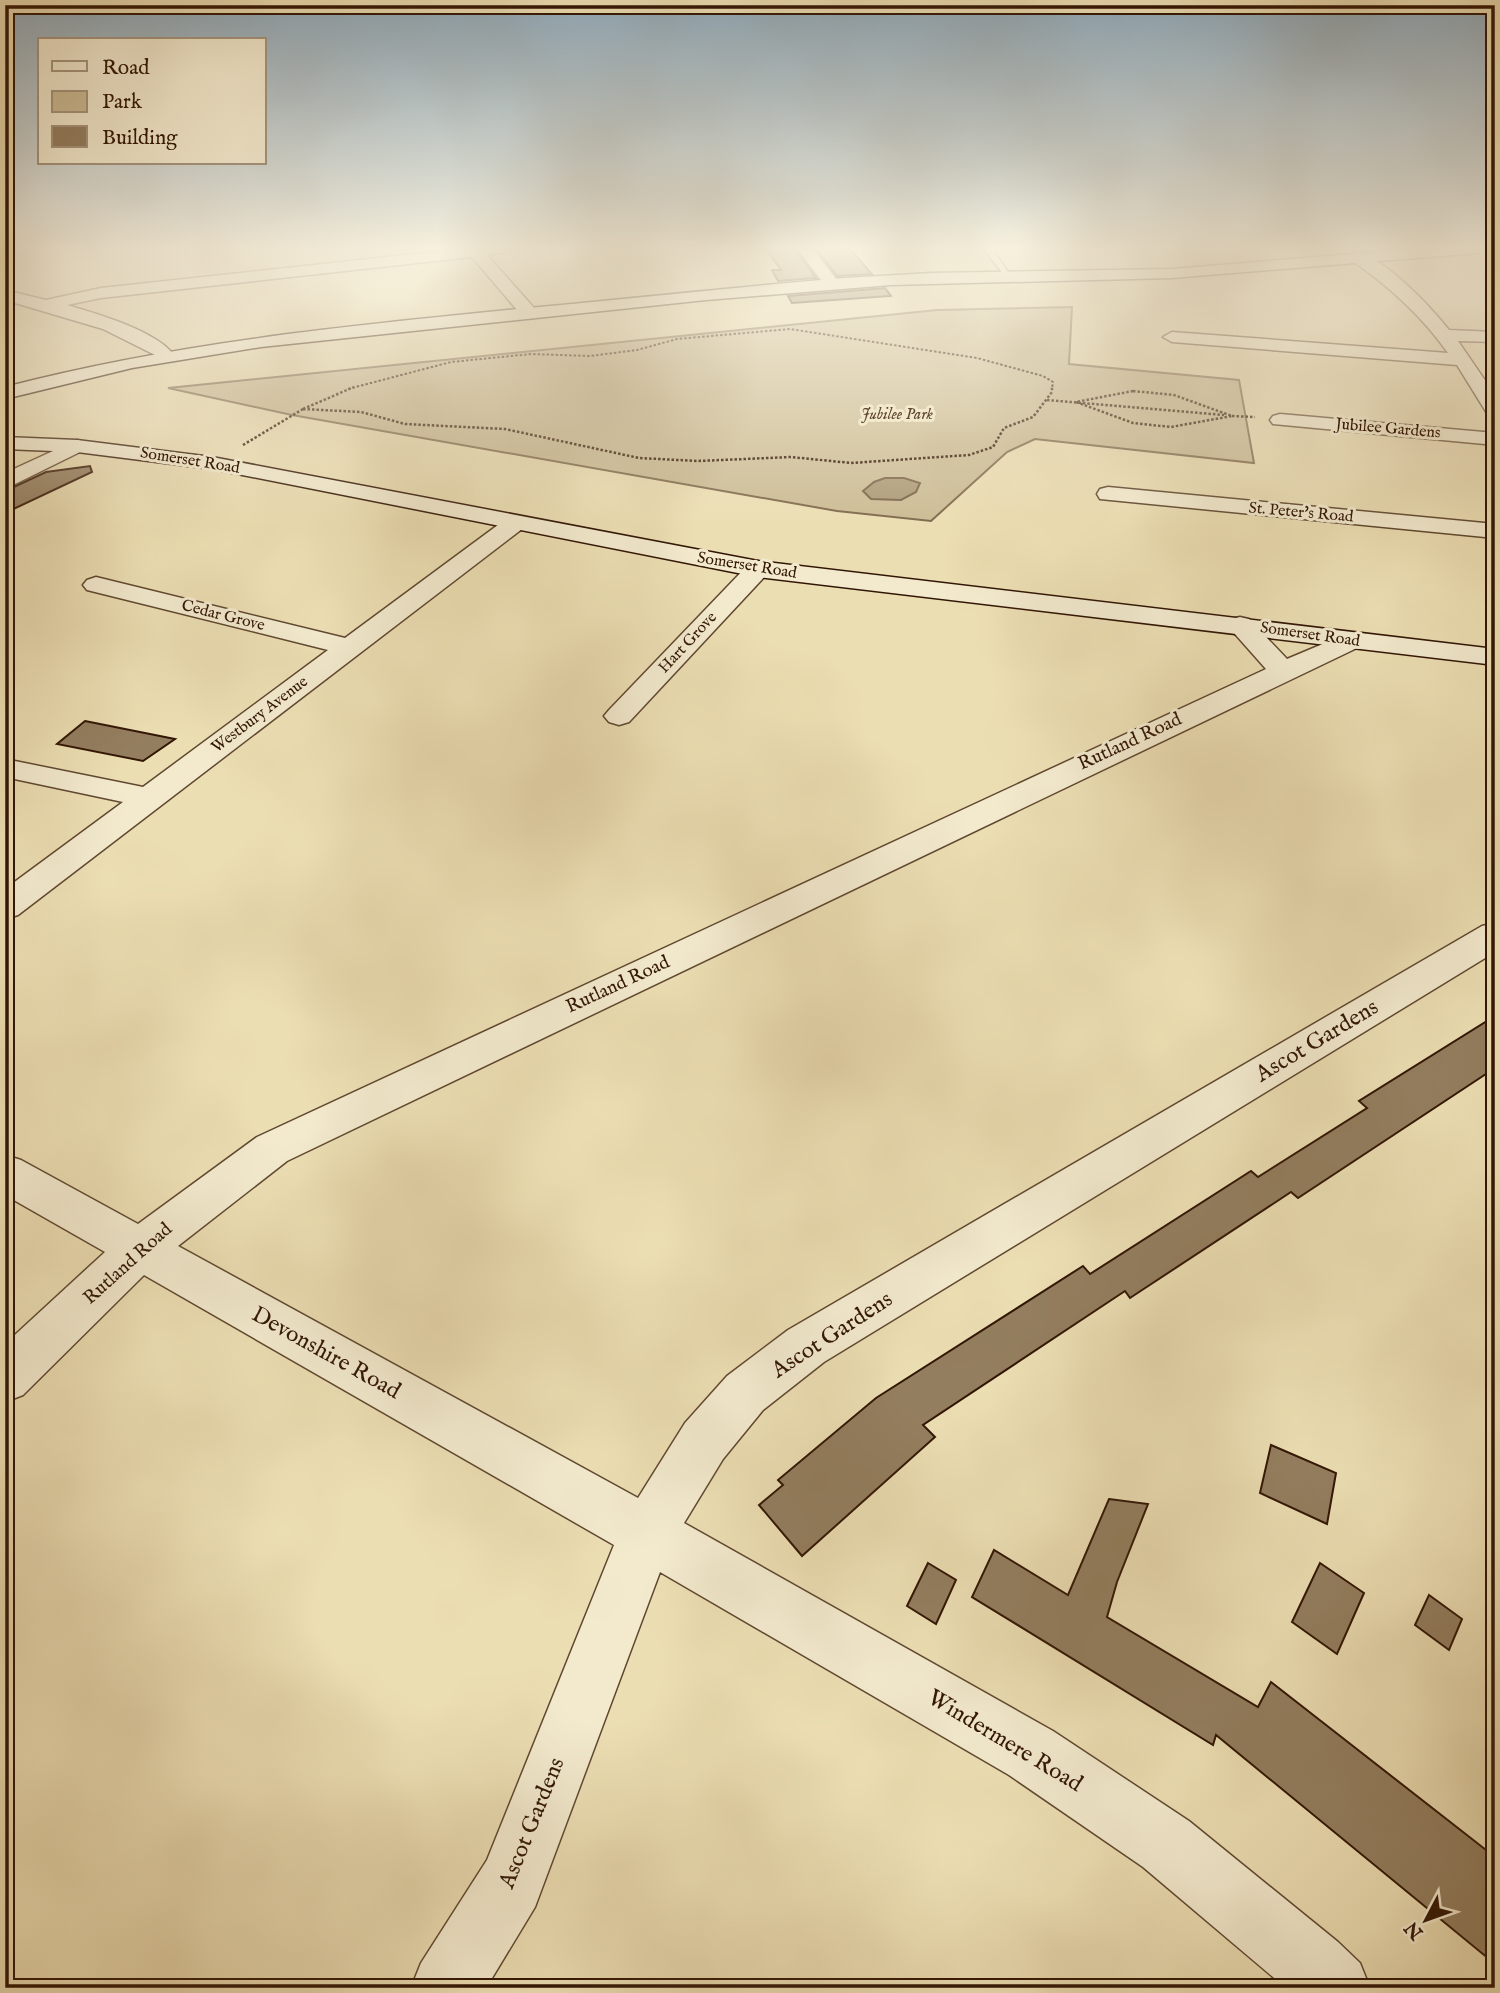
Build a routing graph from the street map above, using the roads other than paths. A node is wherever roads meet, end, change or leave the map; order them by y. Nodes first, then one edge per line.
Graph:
1 (141, 342) edge
2 (250, 342) edge
3 (1235, 342) edge
4 (1451, 342) edge
5 (165, 355) junction
6 (1463, 360) junction
7 (5, 393) edge
8 (1495, 411) edge
9 (1280, 420) road end
10 (1495, 439) edge
11 (5, 443) edge
12 (77, 446) junction
13 (5, 482) edge
14 (1108, 494) dead end
15 (514, 524) junction
16 (1495, 531) edge
17 (758, 569) junction
18 (96, 585) dead end
19 (1240, 625) junction
20 (1349, 641) junction
21 (349, 647) junction
22 (1495, 657) edge
23 (1282, 670) junction
24 (619, 716) dead end
25 (5, 768) edge
26 (149, 798) junction
27 (5, 907) edge
28 (1495, 935) edge
29 (5, 1173) edge
30 (141, 1248) junction
31 (5, 1378) edge
32 (647, 1533) junction
33 (446, 1988) edge
34 (1335, 1988) edge

1 - 5 street
2 - 5 street
3 - 6 street
4 - 6 street
5 - 7 street
6 - 8 street
9 - 10 street, Jubilee Gardens
11 - 12 street, Somerset Road
12 - 13 street
12 - 15 street, Somerset Road
14 - 16 street, St. Peter's Road
15 - 17 street, Somerset Road
15 - 21 street, Westbury Avenue
17 - 19 street, Somerset Road
17 - 24 street, Hart Grove
18 - 21 street, Cedar Grove
19 - 20 street, Somerset Road
19 - 23 street
20 - 22 street, Somerset Road
20 - 23 street, Rutland Road
21 - 26 street, Westbury Avenue
23 - 30 street, Rutland Road
25 - 26 street
26 - 27 street, Westbury Avenue
28 - 32 street, Ascot Gardens
29 - 30 street, Devonshire Road
30 - 31 street, Rutland Road
30 - 32 street, Devonshire Road
32 - 33 street, Ascot Gardens
32 - 34 street, Windermere Road

